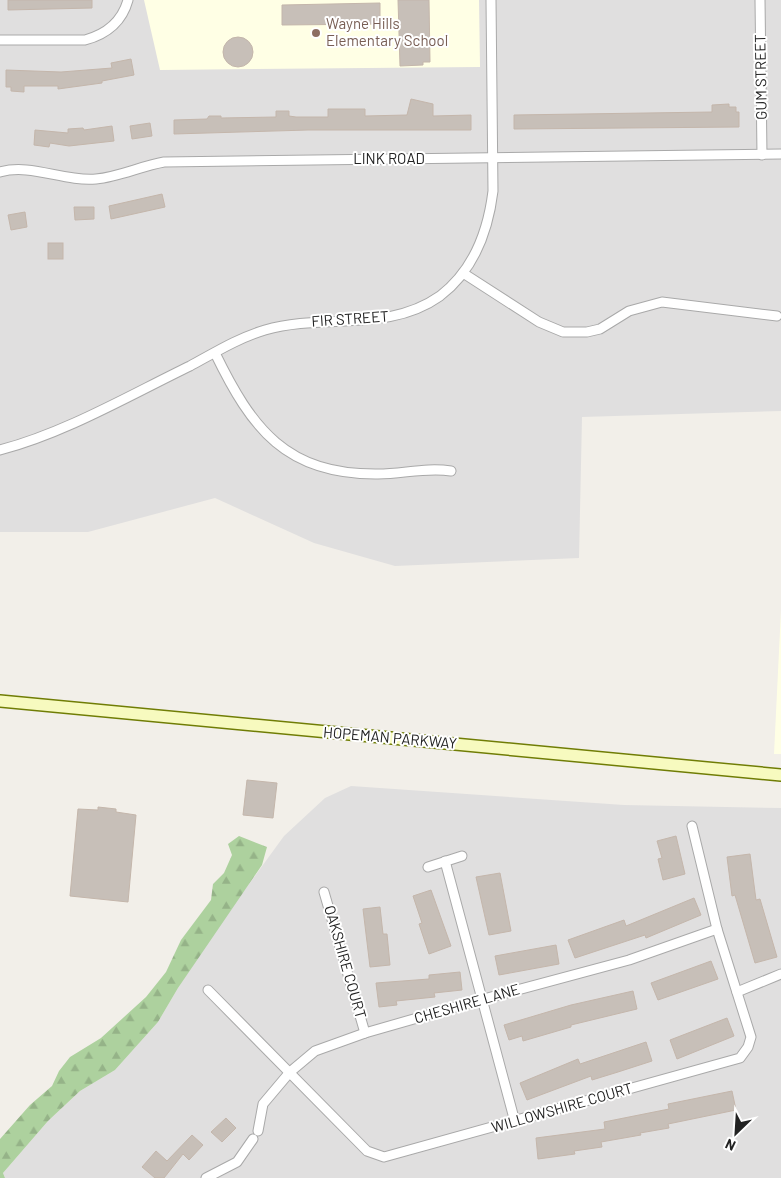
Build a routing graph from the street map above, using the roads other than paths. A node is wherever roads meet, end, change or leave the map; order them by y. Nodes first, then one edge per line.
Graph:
1 (128, 0) edge
2 (492, 0) edge
3 (760, 0) edge
4 (0, 40) edge
5 (762, 154) junction
6 (781, 154) edge
7 (492, 158) junction
8 (0, 172) edge
9 (463, 273) junction
10 (777, 316) dead end
11 (215, 352) junction
12 (0, 450) edge
13 (451, 471) dead end
14 (0, 701) edge
15 (781, 774) edge
16 (692, 826) dead end
17 (462, 856) dead end
18 (445, 861) junction
19 (428, 867) dead end
20 (324, 892) dead end
21 (717, 928) junction
22 (781, 974) edge
23 (208, 990) dead end
24 (737, 992) junction
25 (484, 999) junction
26 (365, 1033) junction
27 (290, 1072) junction
28 (515, 1122) junction
29 (206, 1178) edge

1 - 4 street
2 - 7 street, FIR STREET
3 - 5 street, GUM STREET
5 - 6 street, LINK ROAD
5 - 7 street, LINK ROAD
7 - 8 street, LINK ROAD
7 - 9 street, FIR STREET
9 - 10 street
9 - 11 street, FIR STREET
11 - 12 street, FIR STREET
11 - 13 street
14 - 15 main road, HOPEMAN PARKWAY
16 - 21 street, WILLOWSHIRE COURT
17 - 18 street
18 - 19 street
18 - 25 street
20 - 26 street, OAKSHIRE COURT
21 - 24 street, WILLOWSHIRE COURT
21 - 25 street, CHESHIRE LANE
22 - 24 street
23 - 27 street, WILLOWSHIRE COURT
24 - 28 street, WILLOWSHIRE COURT
25 - 26 street, CHESHIRE LANE
25 - 28 street
26 - 27 street, CHESHIRE LANE
27 - 28 street, WILLOWSHIRE COURT
27 - 29 street, CHESHIRE LANE

